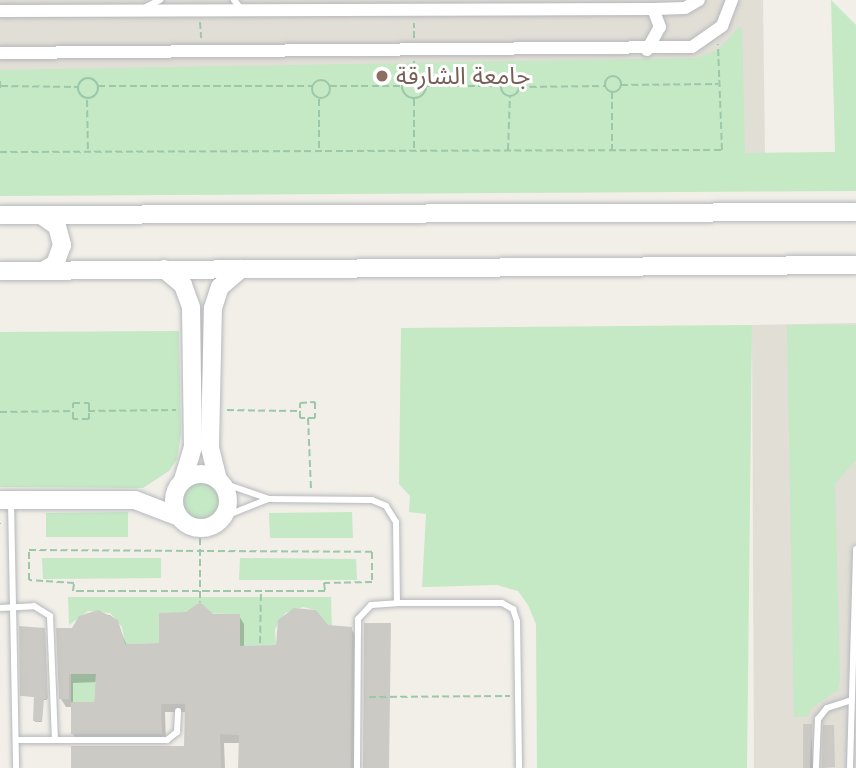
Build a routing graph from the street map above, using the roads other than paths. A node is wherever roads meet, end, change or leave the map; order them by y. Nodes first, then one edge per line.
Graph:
1 (160, 0) edge
2 (234, 0) edge
3 (699, 0) edge
4 (732, 0) edge
5 (653, 9) junction
6 (0, 11) edge
7 (243, 11) junction
8 (130, 13) junction
9 (647, 50) junction
10 (0, 53) edge
11 (856, 212) edge
12 (0, 215) edge
13 (41, 215) junction
14 (856, 265) edge
15 (241, 268) junction
16 (164, 270) junction
17 (0, 271) edge
18 (43, 271) junction
19 (201, 358) junction
20 (182, 481) junction
21 (219, 481) junction
22 (270, 499) junction
23 (6, 500) edge
24 (135, 500) junction
25 (179, 517) junction
26 (223, 517) junction
27 (856, 550) edge
28 (397, 603) junction
29 (13, 606) junction
30 (0, 608) edge
31 (851, 700) junction
32 (178, 711) dead end
33 (16, 740) junction
34 (55, 740) junction
35 (16, 768) edge
36 (357, 768) edge
37 (519, 768) edge
38 (816, 768) edge
39 (850, 768) edge

1 - 8 lane
2 - 7 lane
3 - 5 street
4 - 9 street
5 - 7 street
5 - 9 street
6 - 8 street
7 - 8 street
9 - 10 street
11 - 13 street
12 - 13 street
13 - 18 street
14 - 15 street
15 - 16 street
15 - 19 street
16 - 18 street
16 - 19 street
17 - 18 street
19 - 20 street
19 - 21 street
20 - 21 street
20 - 24 street
20 - 25 street
21 - 22 lane
21 - 26 street
22 - 26 lane
22 - 28 lane
23 - 24 street
23 - 29 lane
24 - 25 street
25 - 26 street
27 - 31 lane
28 - 36 lane
28 - 37 lane
29 - 30 lane
29 - 33 lane
29 - 34 lane
31 - 38 lane
31 - 39 lane
32 - 34 lane
33 - 34 lane
33 - 35 lane

